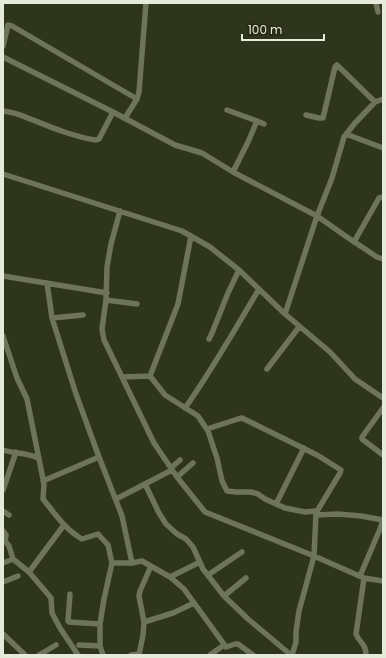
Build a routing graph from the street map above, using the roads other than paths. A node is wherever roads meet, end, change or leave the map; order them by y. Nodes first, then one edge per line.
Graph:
1 (146, 3) edge
2 (376, 3) edge
3 (378, 12) dead end
4 (3, 46) edge
5 (3, 57) edge
6 (137, 99) junction
7 (383, 100) edge
8 (375, 102) junction
9 (227, 110) dead end
10 (3, 111) edge
11 (113, 112) junction
12 (306, 115) dead end
13 (125, 118) junction
14 (257, 121) junction
15 (264, 124) dead end
16 (346, 134) junction
17 (383, 148) edge
18 (233, 172) junction
19 (3, 174) edge
20 (383, 197) edge
21 (120, 211) junction
22 (317, 216) junction
23 (191, 236) junction
24 (354, 242) junction
25 (383, 260) edge
26 (239, 270) junction
27 (3, 276) edge
28 (47, 283) junction
29 (259, 289) junction
30 (106, 293) junction
31 (106, 300) junction
32 (137, 304) dead end
33 (285, 314) junction
34 (83, 315) dead end
35 (52, 318) junction
36 (299, 327) junction
37 (3, 336) edge
38 (209, 339) dead end
39 (267, 369) dead end
40 (150, 376) junction
41 (122, 377) junction
42 (383, 398) edge
43 (185, 408) junction
44 (383, 408) edge
45 (207, 429) junction
46 (304, 448) junction
47 (3, 450) edge
48 (16, 452) junction
49 (383, 455) edge
50 (38, 458) junction
51 (99, 458) junction
52 (180, 460) dead end
53 (193, 463) dead end
54 (171, 469) junction
55 (177, 477) junction
56 (43, 481) junction
57 (145, 484) junction
58 (3, 490) edge
59 (116, 499) junction
60 (276, 504) junction
61 (3, 511) edge
62 (316, 514) junction
63 (10, 515) dead end
64 (383, 519) edge
65 (64, 525) junction
66 (3, 531) edge
67 (242, 552) dead end
68 (314, 556) junction
69 (13, 559) junction
70 (200, 562) junction
71 (3, 563) edge
72 (112, 563) junction
73 (132, 563) junction
74 (151, 566) junction
75 (28, 572) junction
76 (208, 575) junction
77 (18, 576) dead end
78 (170, 577) junction
79 (246, 578) dead end
80 (362, 578) junction
81 (383, 581) edge
82 (3, 582) edge
83 (70, 594) dead end
84 (224, 596) junction
85 (194, 603) junction
86 (144, 622) junction
87 (100, 624) junction
88 (3, 634) edge
89 (56, 645) dead end
90 (79, 645) dead end
91 (224, 645) junction
92 (100, 646) junction
93 (25, 655) edge
94 (39, 655) edge
95 (78, 655) edge
96 (103, 655) edge
97 (131, 655) edge
98 (139, 655) edge
99 (210, 655) edge
100 (253, 655) edge
101 (291, 655) edge
102 (366, 655) edge

1 - 6 street
2 - 3 street
4 - 6 street
5 - 11 street
6 - 13 street
7 - 8 street
8 - 12 street
8 - 16 street
9 - 14 street
10 - 11 street
11 - 13 street
13 - 18 street
14 - 15 street
14 - 18 street
16 - 17 street
16 - 22 street
18 - 22 street
19 - 21 street
20 - 24 street
21 - 23 street
21 - 30 street
22 - 24 street
22 - 33 street
23 - 26 street
23 - 40 street
24 - 25 street
26 - 29 street
26 - 38 street
27 - 28 street
28 - 30 street
28 - 35 street
29 - 33 street
29 - 43 street
30 - 31 street
31 - 32 street
31 - 41 street
33 - 36 street
34 - 35 street
35 - 51 street
36 - 39 street
36 - 42 street
37 - 50 street
40 - 41 street
40 - 43 street
41 - 54 street
43 - 45 street
44 - 49 street
45 - 46 street
45 - 60 street
46 - 60 street
46 - 62 street
47 - 48 street
48 - 50 street
48 - 58 street
50 - 56 street
51 - 56 street
51 - 59 street
52 - 54 street
53 - 55 street
54 - 55 street
54 - 57 street
55 - 68 street
56 - 65 street
57 - 59 street
57 - 70 street
59 - 73 street
60 - 62 street
61 - 63 street
62 - 64 street
62 - 68 street
64 - 80 street
65 - 72 street
65 - 75 street
66 - 69 street
67 - 76 street
68 - 80 street
68 - 101 street
69 - 71 street
69 - 75 street
70 - 76 street
70 - 78 street
72 - 73 street
72 - 87 street
73 - 74 street
74 - 78 street
74 - 86 street
75 - 95 street
76 - 84 street
77 - 82 street
78 - 85 street
79 - 84 street
80 - 81 street
80 - 102 street
83 - 87 street
84 - 101 street
85 - 86 street
85 - 91 street
86 - 98 street
87 - 92 street
88 - 93 street
89 - 94 street
90 - 92 street
91 - 99 street
91 - 100 street
92 - 96 street
97 - 98 street

